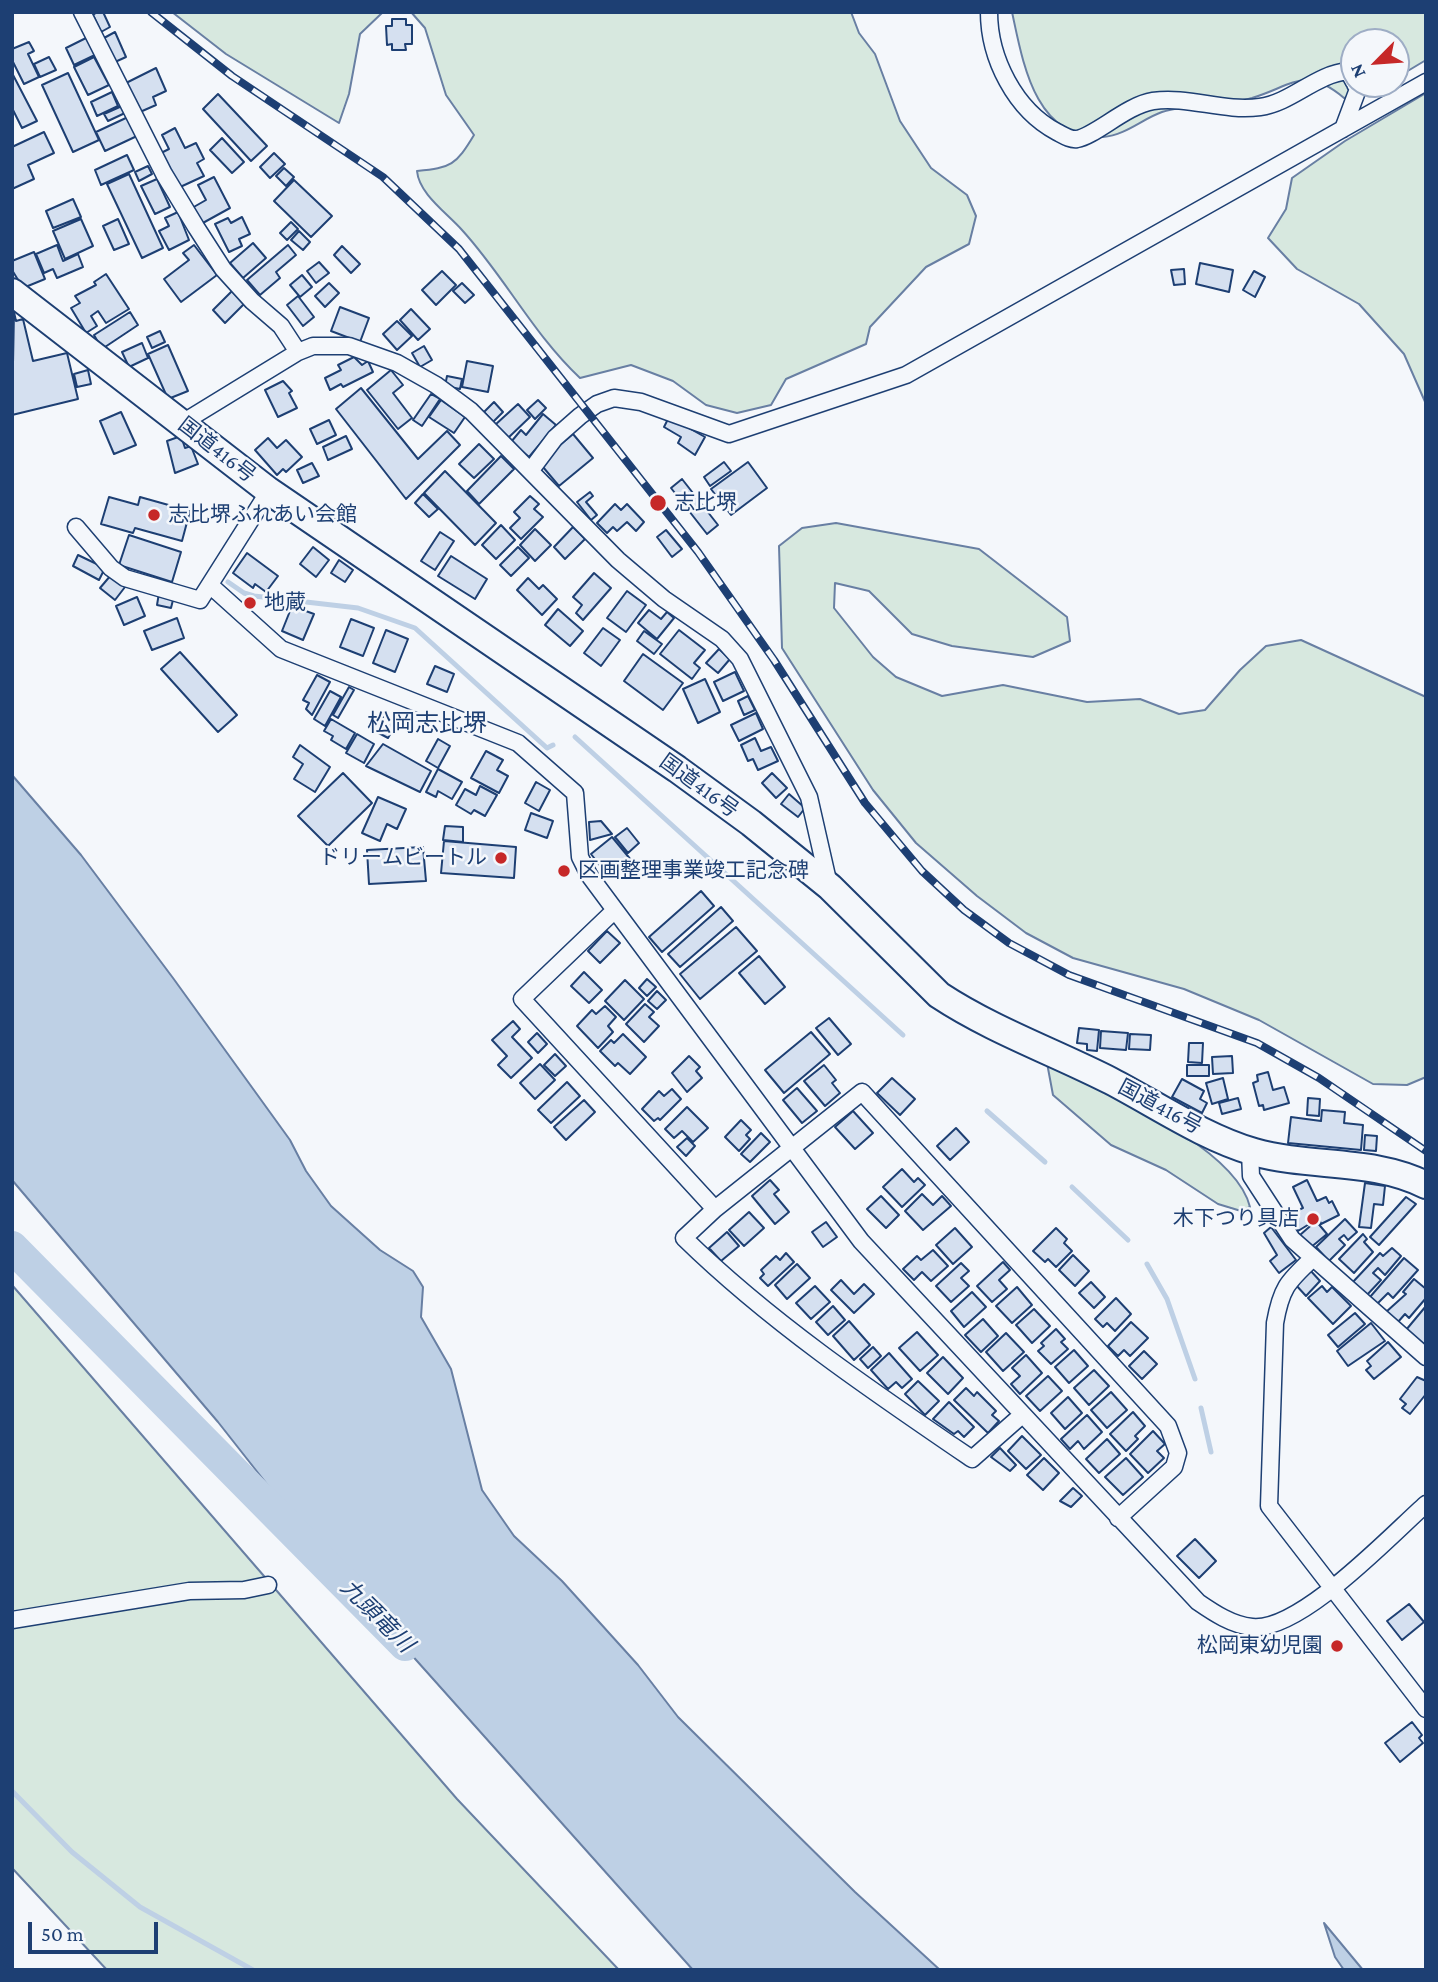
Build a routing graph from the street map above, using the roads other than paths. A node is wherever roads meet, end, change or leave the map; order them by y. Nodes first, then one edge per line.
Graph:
1 (82, 12) edge
2 (989, 12) edge
3 (1340, 72) edge
4 (1426, 82) edge
5 (1355, 98) edge
6 (1343, 129) junction
7 (12, 292) edge
8 (298, 352) junction
9 (182, 424) junction
10 (531, 470) junction
11 (269, 491) junction
12 (76, 527) dead end
13 (211, 586) junction
14 (830, 887) junction
15 (615, 910) junction
16 (792, 1148) junction
17 (1250, 1151) junction
18 (1426, 1185) edge
19 (715, 1209) junction
20 (1312, 1259) junction
21 (1426, 1357) edge
22 (1022, 1415) junction
23 (1426, 1504) edge
24 (1118, 1518) junction
25 (268, 1585) dead end
26 (1333, 1588) junction
27 (12, 1620) edge
28 (1426, 1709) edge

1 - 8 street
2 - 3 street
4 - 6 street
5 - 6 street
6 - 10 street
7 - 9 highway, 国道416号
8 - 9 street
8 - 10 street
9 - 11 highway, 国道416号
10 - 14 street
11 - 13 street
11 - 14 highway, 国道416号
12 - 13 street
13 - 15 street
14 - 17 highway, 国道416号
15 - 16 street
15 - 19 street
16 - 19 street
16 - 22 street
16 - 24 street
17 - 18 highway, 国道416号
17 - 20 street
19 - 22 street
20 - 21 street
20 - 26 street
22 - 24 street
23 - 26 street
24 - 26 street
25 - 27 street
26 - 28 street

